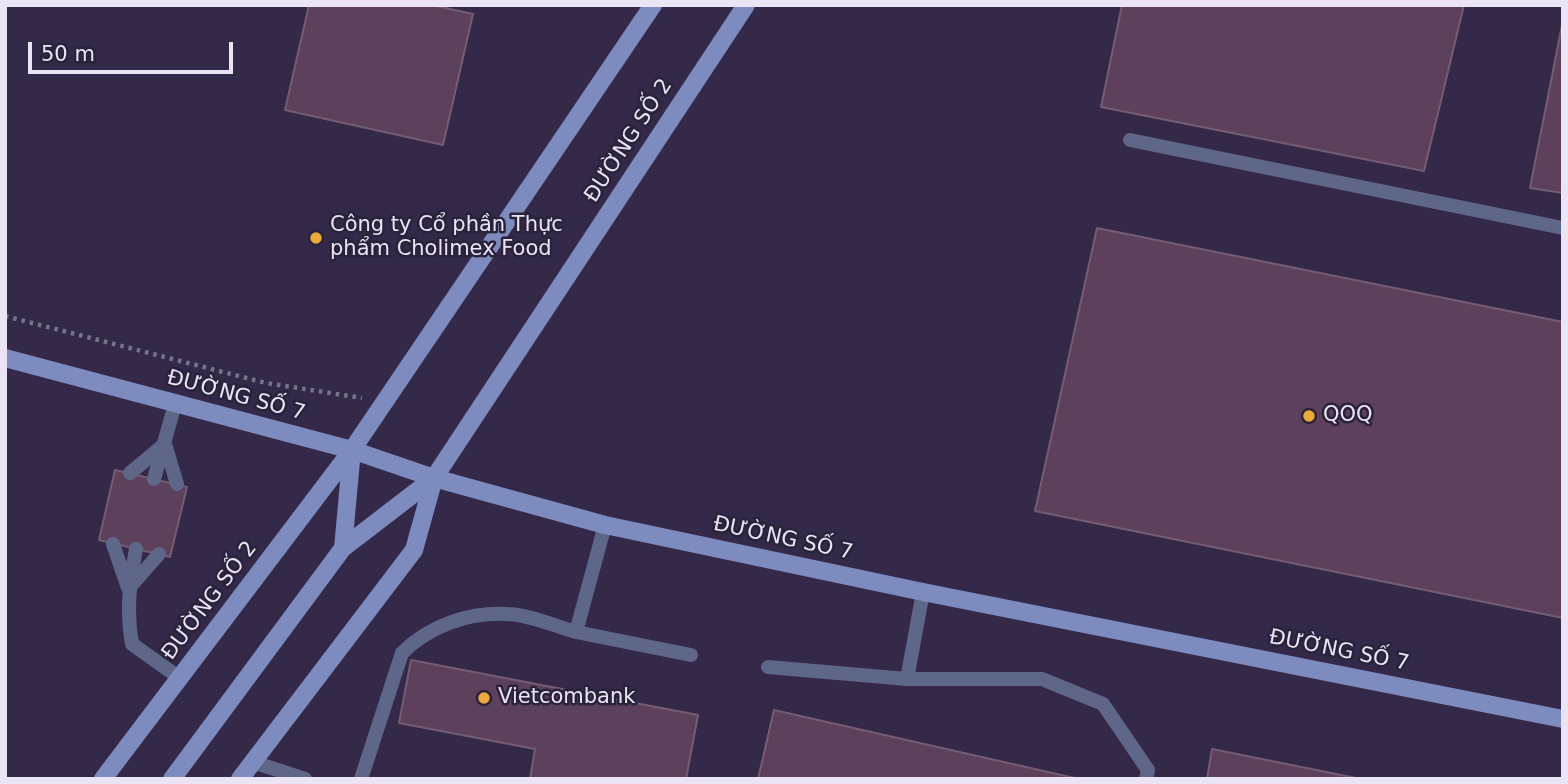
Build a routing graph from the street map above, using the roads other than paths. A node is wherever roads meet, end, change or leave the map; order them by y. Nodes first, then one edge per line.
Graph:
1 (653, 5) edge
2 (746, 5) edge
3 (1130, 139) dead end
4 (1563, 228) edge
5 (5, 358) edge
6 (175, 404) junction
7 (165, 443) junction
8 (352, 450) junction
9 (130, 473) dead end
10 (434, 478) junction
11 (154, 479) dead end
12 (177, 484) dead end
13 (605, 525) junction
14 (113, 544) dead end
15 (343, 548) junction
16 (136, 549) dead end
17 (159, 554) dead end
18 (129, 589) junction
19 (923, 592) junction
20 (576, 632) junction
21 (691, 655) dead end
22 (768, 667) dead end
23 (181, 679) junction
24 (907, 679) junction
25 (1563, 719) edge
26 (253, 762) junction
27 (103, 779) edge
28 (172, 779) edge
29 (240, 779) edge
30 (306, 779) edge
31 (361, 779) edge
32 (1146, 779) edge

1 - 8 main road, ĐƯỜNG SỐ 2
2 - 10 main road, ĐƯỜNG SỐ 2
3 - 4 lane
5 - 6 main road, ĐƯỜNG SỐ 7
6 - 7 lane
6 - 8 main road, ĐƯỜNG SỐ 7
7 - 9 lane
7 - 11 lane
7 - 12 lane
8 - 10 main road, ĐƯỜNG SỐ 7
8 - 15 main road, ĐƯỜNG SỐ 2
8 - 23 main road, ĐƯỜNG SỐ 2
10 - 13 main road, ĐƯỜNG SỐ 7
10 - 15 main road, ĐƯỜNG SỐ 2
10 - 26 main road, ĐƯỜNG SỐ 2
13 - 19 main road, ĐƯỜNG SỐ 7
13 - 20 lane
14 - 18 lane
15 - 28 main road, ĐƯỜNG SỐ 2
16 - 18 lane
17 - 18 lane
18 - 23 lane
19 - 24 lane
19 - 25 main road, ĐƯỜNG SỐ 7
20 - 21 lane
20 - 31 lane
22 - 24 lane
23 - 27 main road, ĐƯỜNG SỐ 2
24 - 32 lane
26 - 29 main road, ĐƯỜNG SỐ 2
26 - 30 lane

